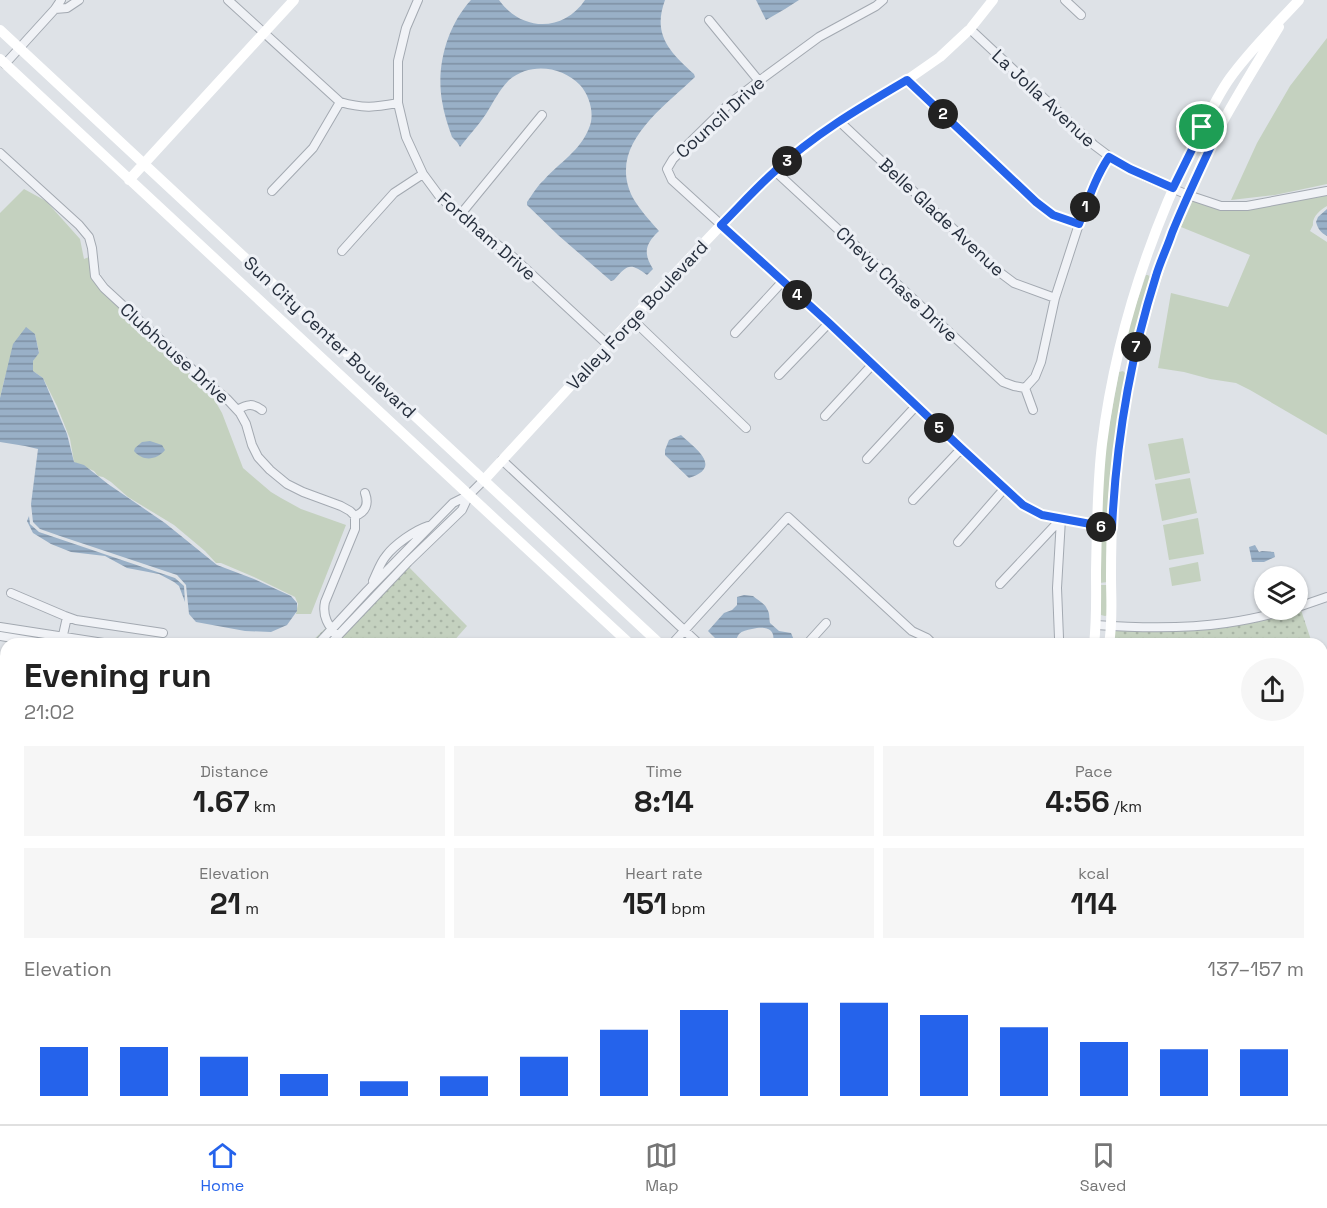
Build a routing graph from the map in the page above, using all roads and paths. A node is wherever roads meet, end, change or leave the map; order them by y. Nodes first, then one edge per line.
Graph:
1 (61, 0) edge
2 (79, 0) edge
3 (228, 0) edge
4 (294, 0) edge
5 (418, 0) edge
6 (883, 0) edge
7 (993, 0) edge
8 (1065, 0) edge
9 (1294, 3) edge
10 (55, 9) junction
11 (1081, 15) dead end
12 (710, 20) dead end
13 (970, 29) junction
14 (0, 30) edge
15 (264, 33) junction
16 (20, 48) junction
17 (3, 61) edge
18 (907, 80) junction
19 (759, 81) junction
20 (1223, 90) junction
21 (1236, 98) junction
22 (340, 102) junction
23 (398, 103) junction
24 (542, 115) dead end
25 (1208, 117) junction
26 (839, 121) junction
27 (1221, 125) junction
28 (0, 153) edge
29 (1109, 157) junction
30 (144, 164) junction
31 (775, 171) junction
32 (423, 174) junction
33 (129, 180) junction
34 (1173, 188) junction
35 (272, 191) dead end
36 (1327, 191) edge
37 (1188, 195) junction
38 (460, 216) junction
39 (1079, 224) junction
40 (721, 225) junction
41 (342, 251) dead end
42 (1143, 264) junction
43 (1158, 269) junction
44 (783, 281) junction
45 (1055, 298) junction
46 (632, 320) junction
47 (829, 323) junction
48 (735, 333) dead end
49 (608, 345) junction
50 (872, 365) junction
51 (779, 375) dead end
52 (1025, 388) junction
53 (916, 406) junction
54 (237, 410) junction
55 (262, 410) dead end
56 (1033, 410) dead end
57 (825, 416) dead end
58 (746, 428) dead end
59 (961, 448) junction
60 (867, 459) dead end
61 (502, 460) junction
62 (484, 480) junction
63 (1004, 489) junction
64 (365, 493) dead end
65 (469, 495) junction
66 (913, 500) dead end
67 (355, 516) junction
68 (1061, 519) junction
69 (1096, 526) junction
70 (1112, 528) junction
71 (958, 542) dead end
72 (1000, 584) dead end
73 (11, 593) dead end
74 (1327, 597) edge
75 (1308, 604) edge
76 (67, 617) junction
77 (1254, 617) edge
78 (826, 623) dead end
79 (1096, 625) junction
80 (1112, 626) junction
81 (0, 627) edge
82 (331, 629) junction
83 (685, 631) junction
84 (163, 633) dead end
85 (921, 635) junction
86 (338, 636) joint
87 (52, 638) edge
88 (62, 638) edge
89 (323, 638) edge
90 (624, 638) edge
91 (654, 638) edge
92 (678, 638) edge
93 (693, 638) edge
94 (812, 638) edge
95 (918, 638) edge
96 (927, 638) edge
97 (1059, 638) dead end
98 (1095, 638) edge
99 (1110, 638) edge

1 - 10 street
2 - 10 street
3 - 15 street
4 - 15 street
5 - 23 street, Fordham Drive
6 - 19 street, Council Drive
7 - 13 street, Valley Forge Boulevard
8 - 11 street
9 - 20 street
9 - 21 street
10 - 16 street
12 - 19 street
13 - 18 street, Valley Forge Boulevard
13 - 29 street, La Jolla Avenue
14 - 16 street, Sun City Center Boulevard
15 - 22 street
15 - 30 street
16 - 17 street
16 - 30 street, Sun City Center Boulevard
17 - 33 street, Sun City Center Boulevard
18 - 26 street, Valley Forge Boulevard
18 - 39 street
19 - 40 street, Council Drive
20 - 21 street
20 - 25 street
21 - 27 street
22 - 23 street
22 - 35 street
23 - 32 street, Fordham Drive
24 - 38 street
25 - 27 street
25 - 34 street
26 - 31 street, Valley Forge Boulevard
26 - 45 street, Belle Glade Avenue
27 - 37 street
28 - 54 street, Clubhouse Drive
29 - 34 street, La Jolla Avenue
29 - 39 street
30 - 33 street
30 - 62 street, Sun City Center Boulevard
31 - 40 street, Valley Forge Boulevard
31 - 52 street, Chevy Chase Drive
32 - 38 street, Fordham Drive
32 - 41 street
33 - 65 street, Sun City Center Boulevard
34 - 37 street, La Jolla Avenue
34 - 42 street
36 - 37 street, La Jolla Avenue
37 - 43 street
38 - 49 street, Fordham Drive
39 - 45 street
40 - 44 street, Council Drive
40 - 46 street, Valley Forge Boulevard
42 - 43 street
42 - 69 street
43 - 70 street
44 - 47 street, Council Drive
44 - 48 street
45 - 52 street
46 - 49 street, Valley Forge Boulevard
46 - 58 street
47 - 50 street, Council Drive
47 - 51 street
49 - 61 street, Valley Forge Boulevard
50 - 53 street, Council Drive
50 - 57 street
52 - 56 street
53 - 59 street, Council Drive
53 - 60 street
54 - 55 street
54 - 67 street, Clubhouse Drive
59 - 63 street, Council Drive
59 - 66 street
61 - 62 street, Valley Forge Boulevard
61 - 83 street
62 - 65 street
62 - 91 street, Sun City Center Boulevard
63 - 68 street, Council Drive
63 - 71 street
64 - 67 street
65 - 82 street
65 - 86 street
65 - 90 street, Sun City Center Boulevard
67 - 82 street
68 - 69 street, Council Drive
68 - 72 street
68 - 97 street
69 - 70 street, Council Drive
69 - 79 street
70 - 80 street
73 - 76 street
74 - 75 street
76 - 84 street
76 - 88 street
77 - 80 street
78 - 94 street
79 - 80 street
79 - 98 street
80 - 99 street
81 - 87 street
82 - 86 street
82 - 89 street
83 - 85 street
83 - 92 street
83 - 93 street
85 - 95 street
85 - 96 street

